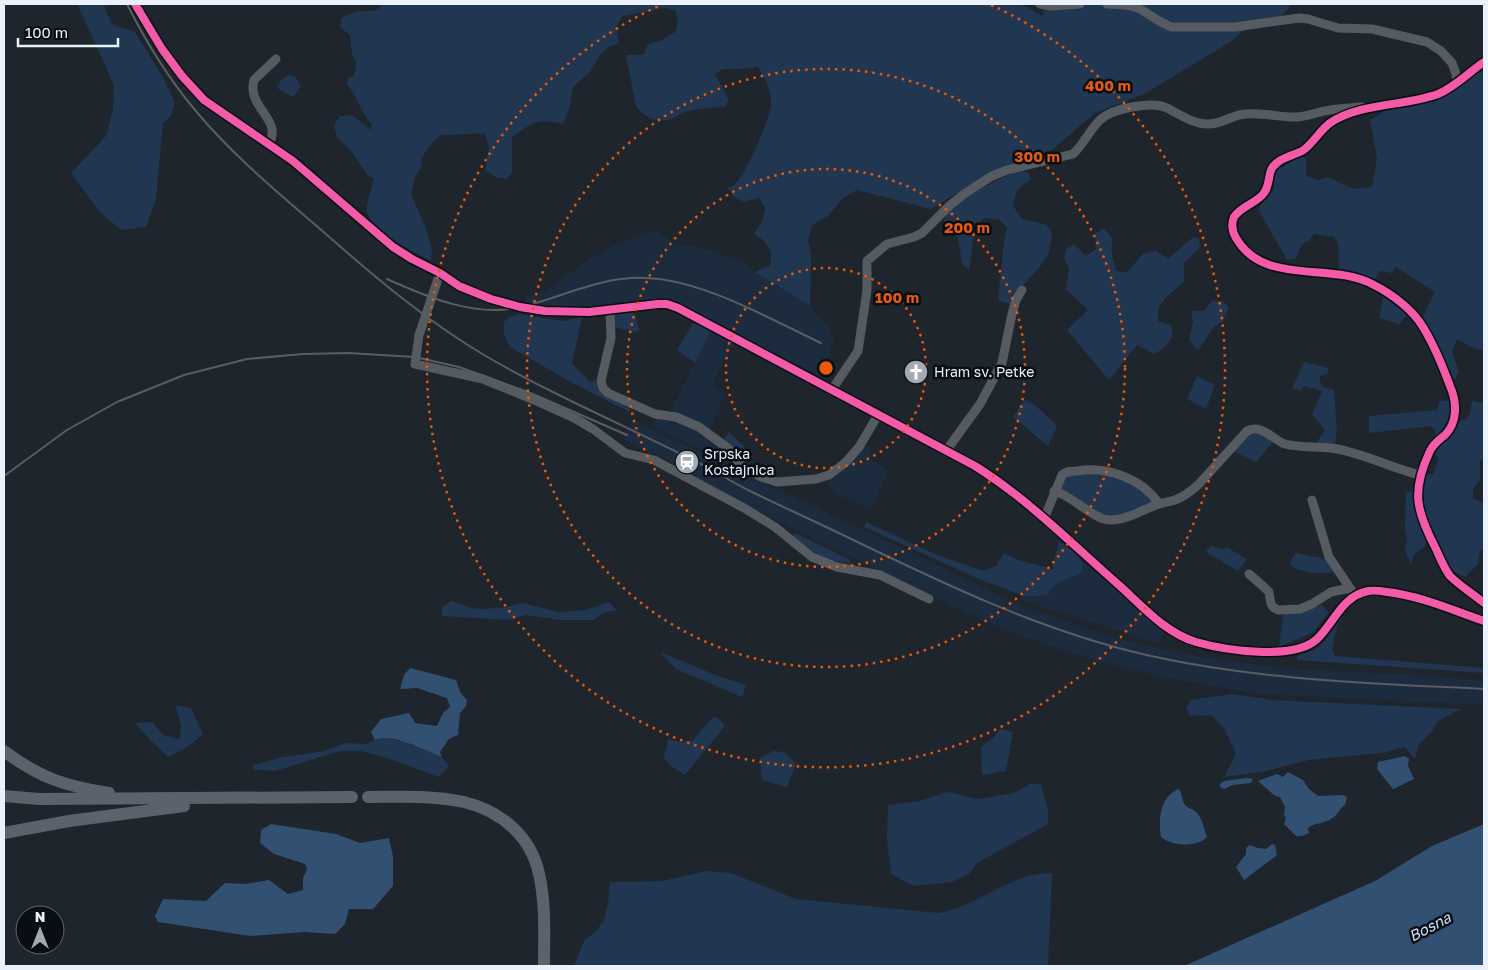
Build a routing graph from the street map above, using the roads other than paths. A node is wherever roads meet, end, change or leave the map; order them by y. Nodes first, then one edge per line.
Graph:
1 (135, 4) edge
2 (1040, 4) edge
3 (1080, 4) edge
4 (1106, 4) edge
5 (276, 58) dead end
6 (1484, 62) edge
7 (1457, 81) junction
8 (1373, 108) junction
9 (268, 145) junction
10 (440, 273) junction
11 (1022, 290) dead end
12 (610, 310) junction
13 (831, 390) junction
14 (878, 415) junction
15 (946, 451) junction
16 (1420, 474) junction
17 (1054, 491) junction
18 (1312, 500) dead end
19 (1159, 504) junction
20 (1044, 519) junction
21 (1249, 574) dead end
22 (1352, 592) junction
23 (929, 599) dead end
24 (1484, 603) edge
25 (1484, 621) edge
26 (4, 751) edge
27 (4, 796) edge
28 (368, 796) dead end
29 (352, 797) dead end
30 (161, 799) junction
31 (245, 799) junction
32 (4, 833) edge
33 (544, 966) edge

1 - 9 main road
2 - 3 street
4 - 7 street
5 - 9 street
6 - 7 street
7 - 8 street
8 - 13 street
8 - 16 street
9 - 10 main road
10 - 12 main road
10 - 23 street
11 - 15 street
12 - 13 main road
12 - 14 street
13 - 14 main road
14 - 15 main road
15 - 20 main road
16 - 19 street
16 - 24 street
17 - 19 street
17 - 19 street
17 - 20 street
18 - 22 street
20 - 22 main road
21 - 22 street
22 - 25 main road
26 - 30 highway
27 - 30 highway
28 - 33 highway
29 - 31 highway
30 - 31 highway
31 - 32 highway

